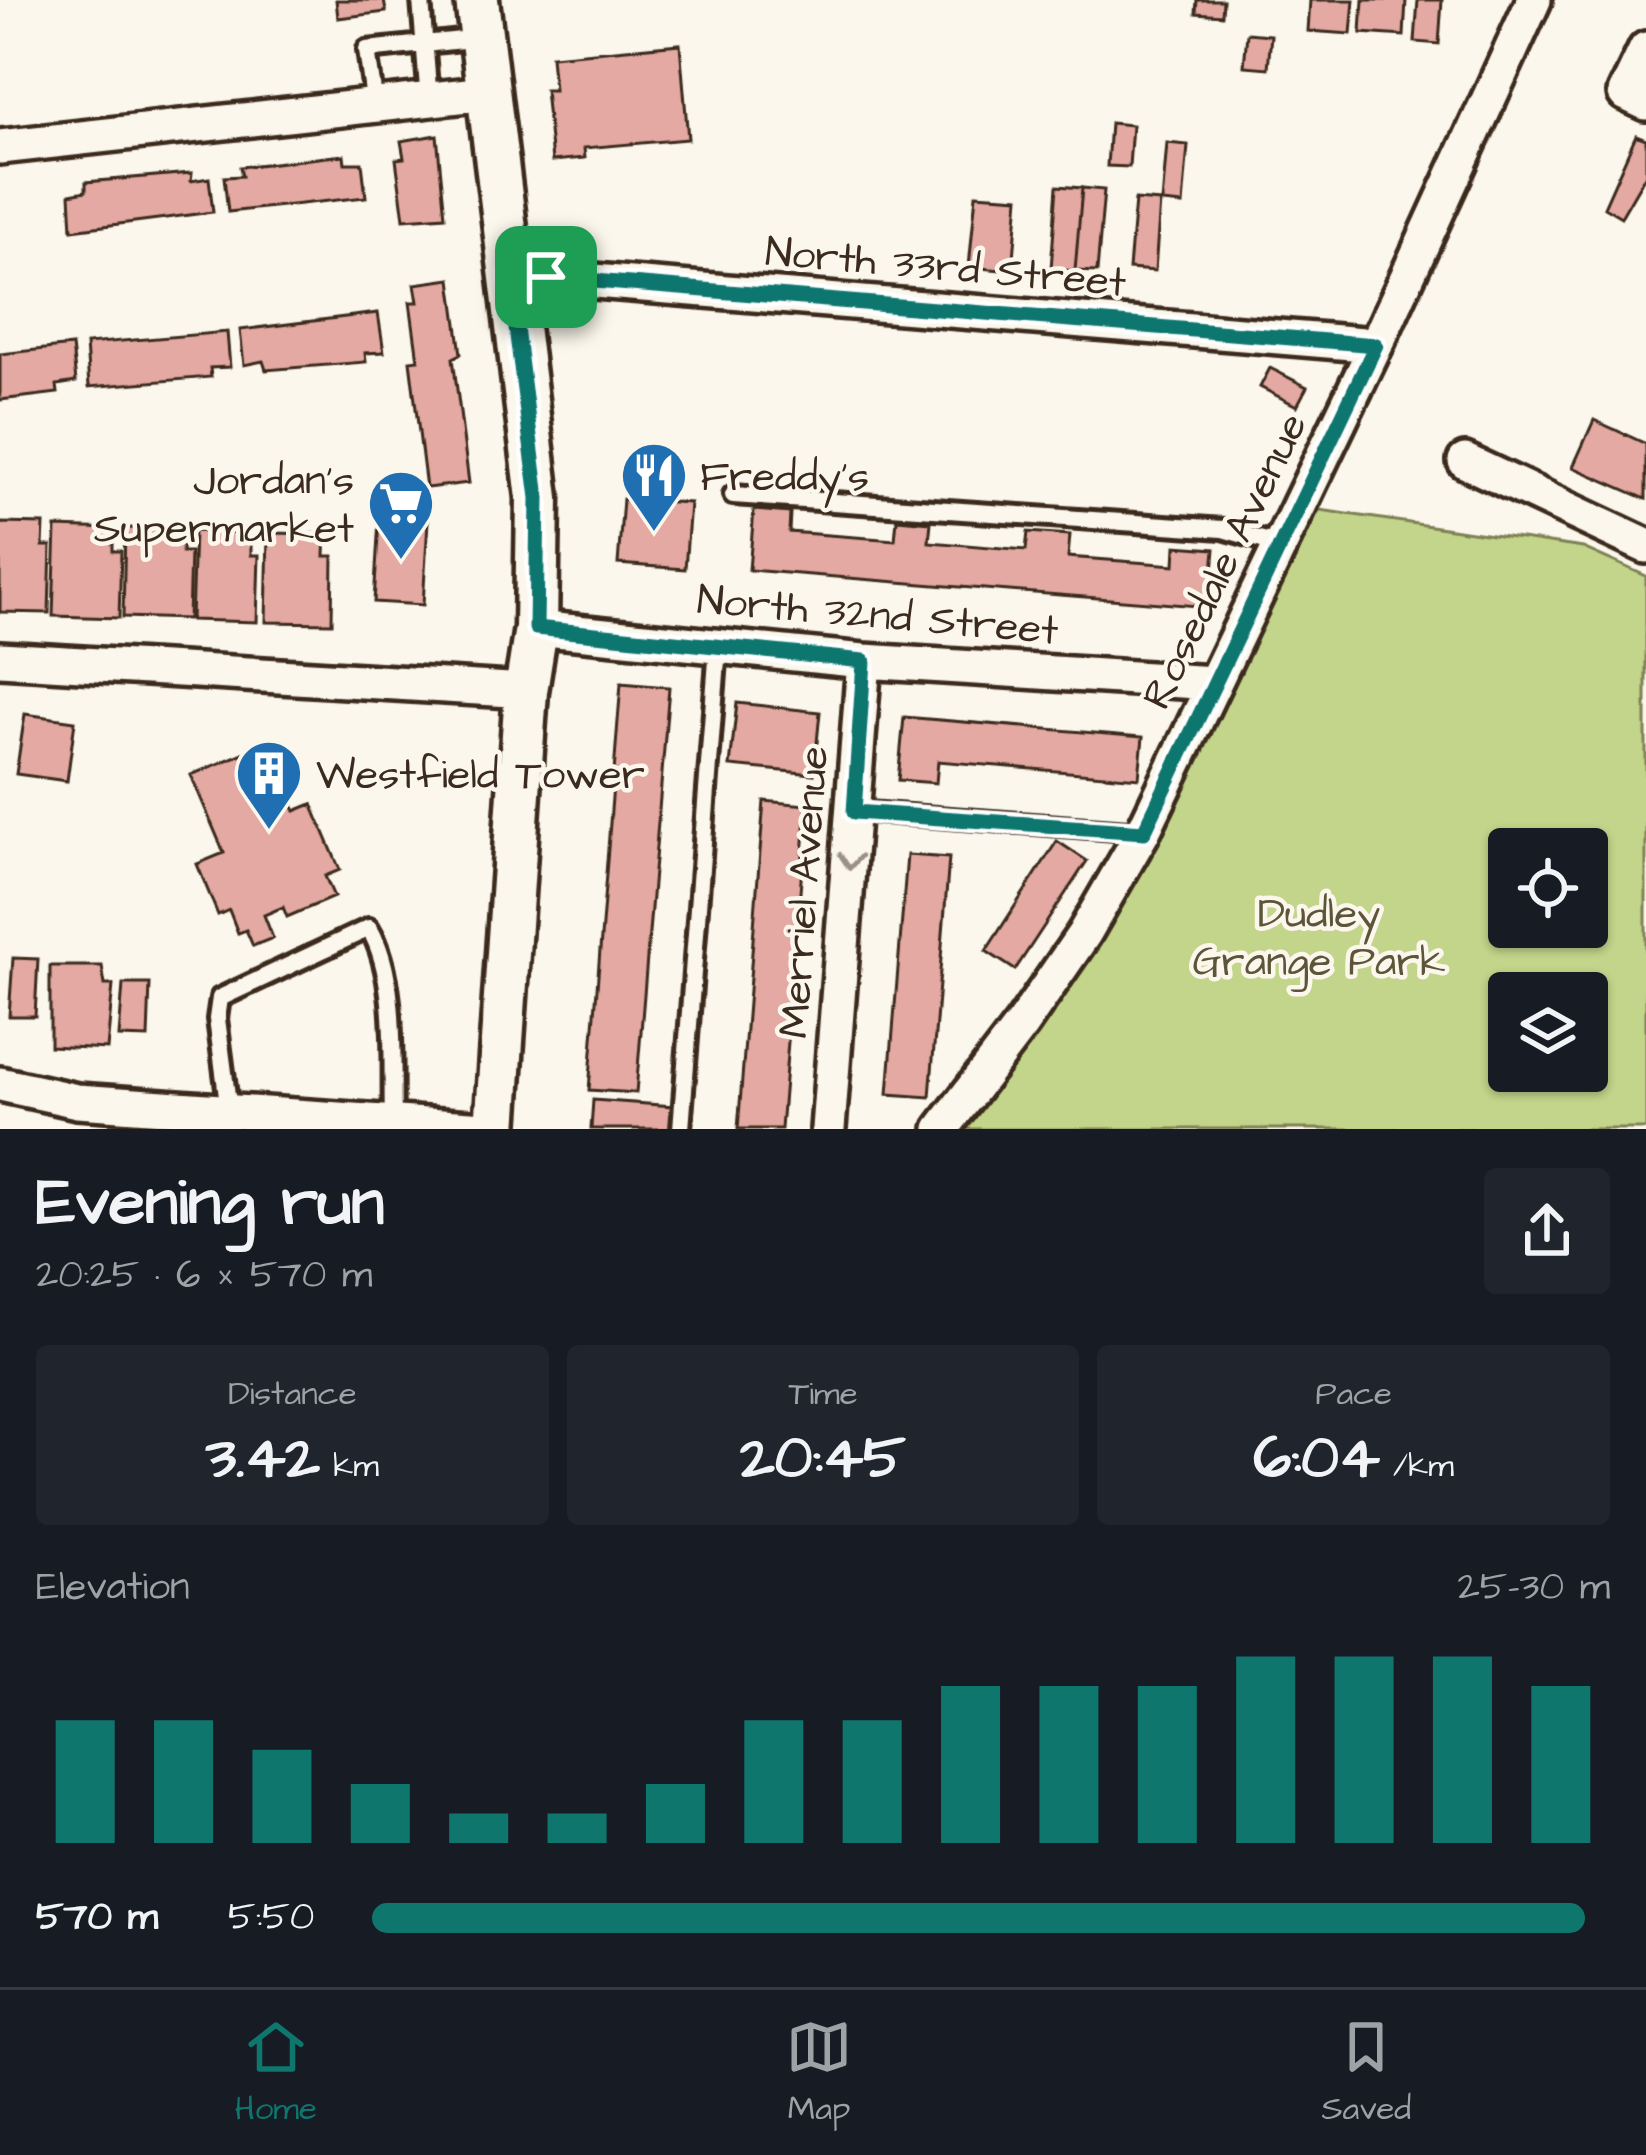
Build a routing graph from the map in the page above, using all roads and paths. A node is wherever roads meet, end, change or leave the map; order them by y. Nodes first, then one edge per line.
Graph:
1 (422, 0) edge
2 (1534, 0) edge
3 (479, 19) edge
4 (425, 43) junction
5 (1646, 49) edge
6 (486, 93) junction
7 (1636, 98) edge
8 (429, 100) junction
9 (375, 107) junction
10 (0, 147) edge
11 (509, 274) junction
12 (1376, 345) junction
13 (1465, 461) dead end
14 (733, 495) dead end
15 (1280, 545) junction
16 (1646, 546) edge
17 (536, 628) junction
18 (718, 646) junction
19 (0, 659) edge
20 (864, 661) junction
21 (1214, 683) junction
22 (526, 691) junction
23 (854, 812) junction
24 (1144, 832) junction
25 (0, 1084) edge
26 (229, 1111) junction
27 (76, 1115) edge
28 (277, 1122) edge
29 (393, 1122) junction
30 (485, 1129) edge
31 (496, 1129) edge
32 (681, 1129) edge
33 (828, 1129) edge
34 (942, 1129) edge

1 - 4 lane
2 - 12 street, Rosedale Avenue
3 - 4 lane
3 - 6 street
4 - 8 lane
4 - 9 lane
5 - 7 street
6 - 8 street
6 - 11 street
8 - 9 street
9 - 10 street
11 - 12 street, North 33rd Street
11 - 17 street
12 - 15 street, Rosedale Avenue
13 - 16 street
14 - 15 lane
15 - 21 street, Rosedale Avenue
17 - 18 street, North 32nd Street
17 - 22 street
18 - 20 street, North 32nd Street
18 - 32 lane
19 - 22 street
20 - 21 street, North 32nd Street
20 - 23 street, Merriel Avenue
21 - 24 street, Rosedale Avenue
22 - 31 street
23 - 24 lane
23 -> 33 street, Merriel Avenue
24 - 34 street, Rosedale Avenue
25 - 27 street
26 - 27 street
26 - 28 street
26 - 29 lane
28 - 29 street
29 - 30 street

